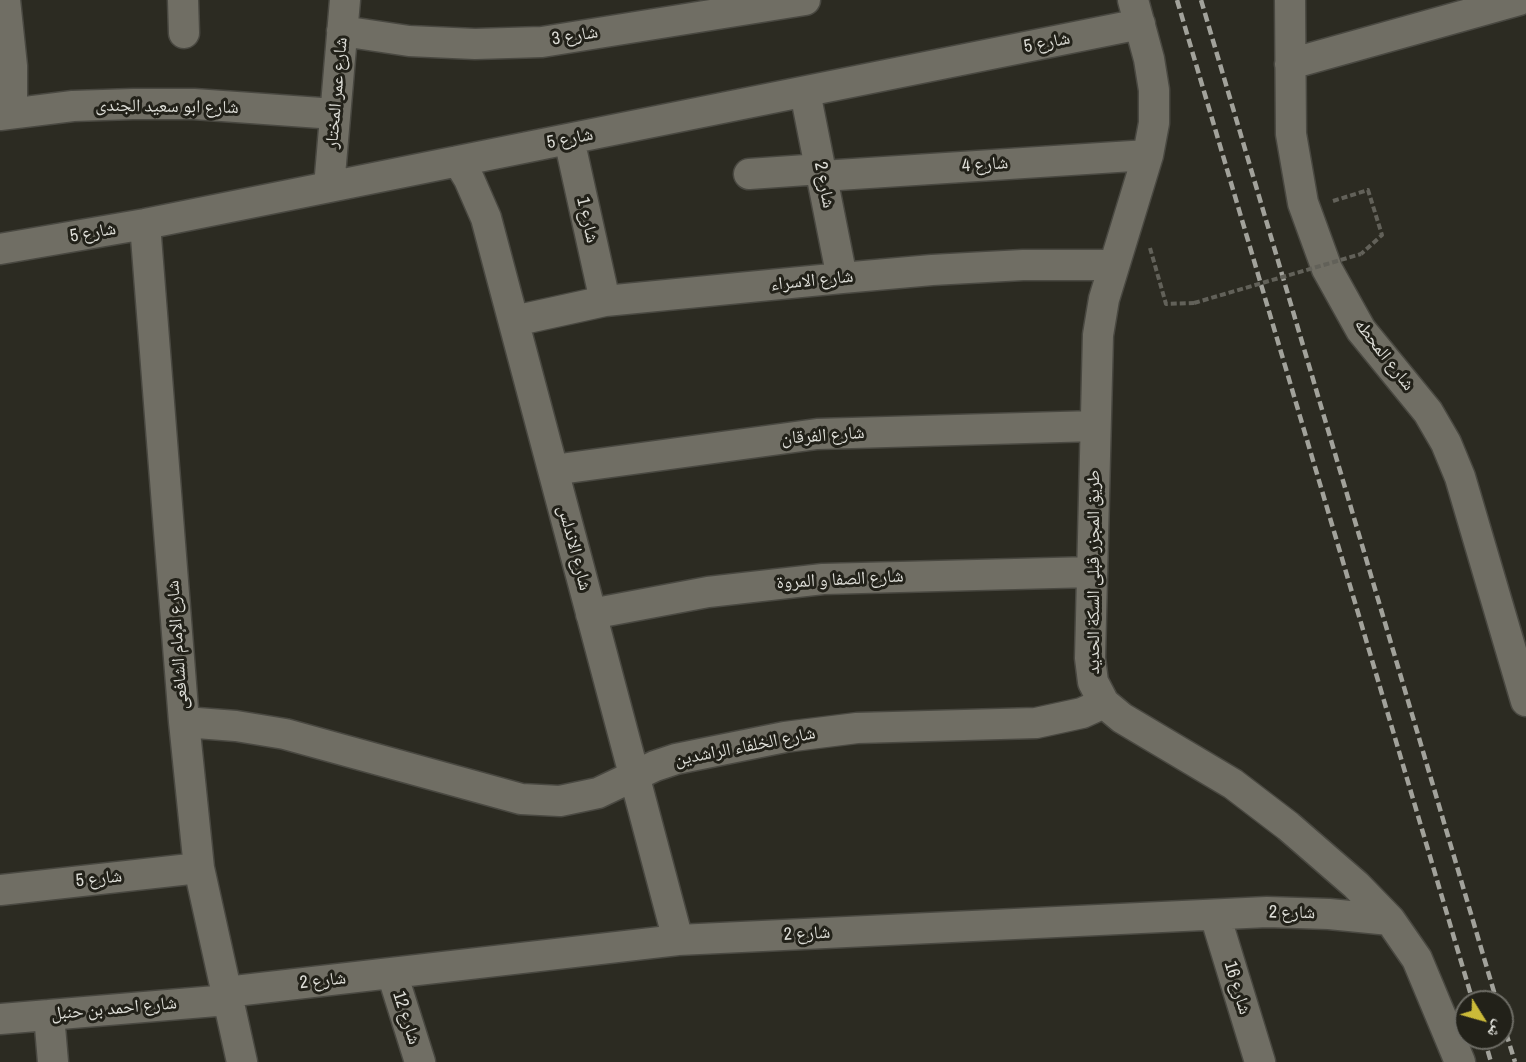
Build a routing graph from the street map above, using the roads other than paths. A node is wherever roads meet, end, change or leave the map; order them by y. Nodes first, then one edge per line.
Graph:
1 (5, 0) edge
2 (183, 0) edge
3 (345, 0) edge
4 (806, 0) edge
5 (1290, 0) edge
6 (1520, 0) edge
7 (666, 10) edge
8 (1136, 12) edge
9 (342, 32) junction
10 (183, 33) dead end
11 (1290, 64) junction
12 (805, 92) junction
13 (6, 113) edge
14 (335, 114) junction
15 (569, 139) junction
16 (1148, 155) junction
17 (458, 161) junction
18 (821, 173) junction
19 (749, 174) dead end
20 (329, 187) junction
21 (145, 224) junction
22 (0, 249) edge
23 (1114, 265) junction
24 (842, 278) junction
25 (605, 301) junction
26 (514, 321) junction
27 (1095, 426) junction
28 (553, 470) junction
29 (1092, 572) junction
30 (591, 614) junction
31 (1526, 701) edge
32 (1104, 703) junction
33 (184, 722) junction
34 (634, 776) junction
35 (199, 867) junction
36 (0, 890) edge
37 (1215, 915) junction
38 (1390, 920) junction
39 (678, 940) junction
40 (392, 973) junction
41 (227, 996) junction
42 (49, 1015) junction
43 (0, 1019) edge
44 (52, 1062) edge
45 (242, 1062) edge
46 (420, 1062) edge
47 (1260, 1062) edge
48 (1460, 1062) edge

1 - 13 street
2 - 10 street
3 - 9 street, شارع عمر المختار
4 - 7 street, شارع 3
5 - 11 street, شارع المحطه
6 - 11 street
7 - 9 street, شارع 3
8 - 12 street, شارع 5
8 - 16 street, طريق المجزر قبلى السكة الحديد
9 - 14 street, شارع عمر المختار
11 - 31 street, شارع المحطه
12 - 15 street, شارع 5
12 - 18 street, شارع 2
13 - 14 street, شارع ابو سعيد الجندى
14 - 20 street, شارع عمر المختار
15 - 17 street, شارع 5
15 - 25 street, شارع 1
16 - 18 street, شارع 4
16 - 23 street, طريق المجزر قبلى السكة الحديد
17 - 20 street, شارع 5
17 - 26 street, شارع الاندلس
18 - 19 street, شارع 4
18 - 24 street, شارع 2
20 - 21 street, شارع 5
21 - 22 street, شارع 5
21 - 33 street, شارع الإمام الشافعى
23 - 24 street, شارع الاسراء
23 - 27 street, طريق المجزر قبلى السكة الحديد
24 - 25 street, شارع الاسراء
25 - 26 street, شارع الاسراء
26 - 28 street, شارع الاندلس
27 - 28 street, شارع الفرقان
27 - 29 street, طريق المجزر قبلى السكة الحديد
28 - 30 street, شارع الاندلس
29 - 30 street, شارع الصفا و المروة
29 - 32 street, طريق المجزر قبلى السكة الحديد
30 - 34 street, شارع الاندلس
32 - 34 street, شارع الخلفاء الراشدين
32 - 38 street, طريق المجزر قبلى السكة الحديد
33 - 34 street, شارع الخلفاء الراشدين
33 - 35 street, شارع الإمام الشافعى
34 - 39 street, شارع الاندلس
35 - 36 street, شارع 5
35 - 41 street, شارع الإمام الشافعى
37 - 38 street, شارع 2
37 - 39 street, شارع 2
37 - 47 street, شارع 16
38 - 48 street, طريق المجزر قبلى السكة الحديد
39 - 40 street, شارع 2
40 - 41 street, شارع 2
40 - 46 street, شارع 12
41 - 42 street, شارع احمد بن حنبل
41 - 45 street, شارع الإمام الشافعى
42 - 43 street, شارع احمد بن حنبل
42 - 44 street

